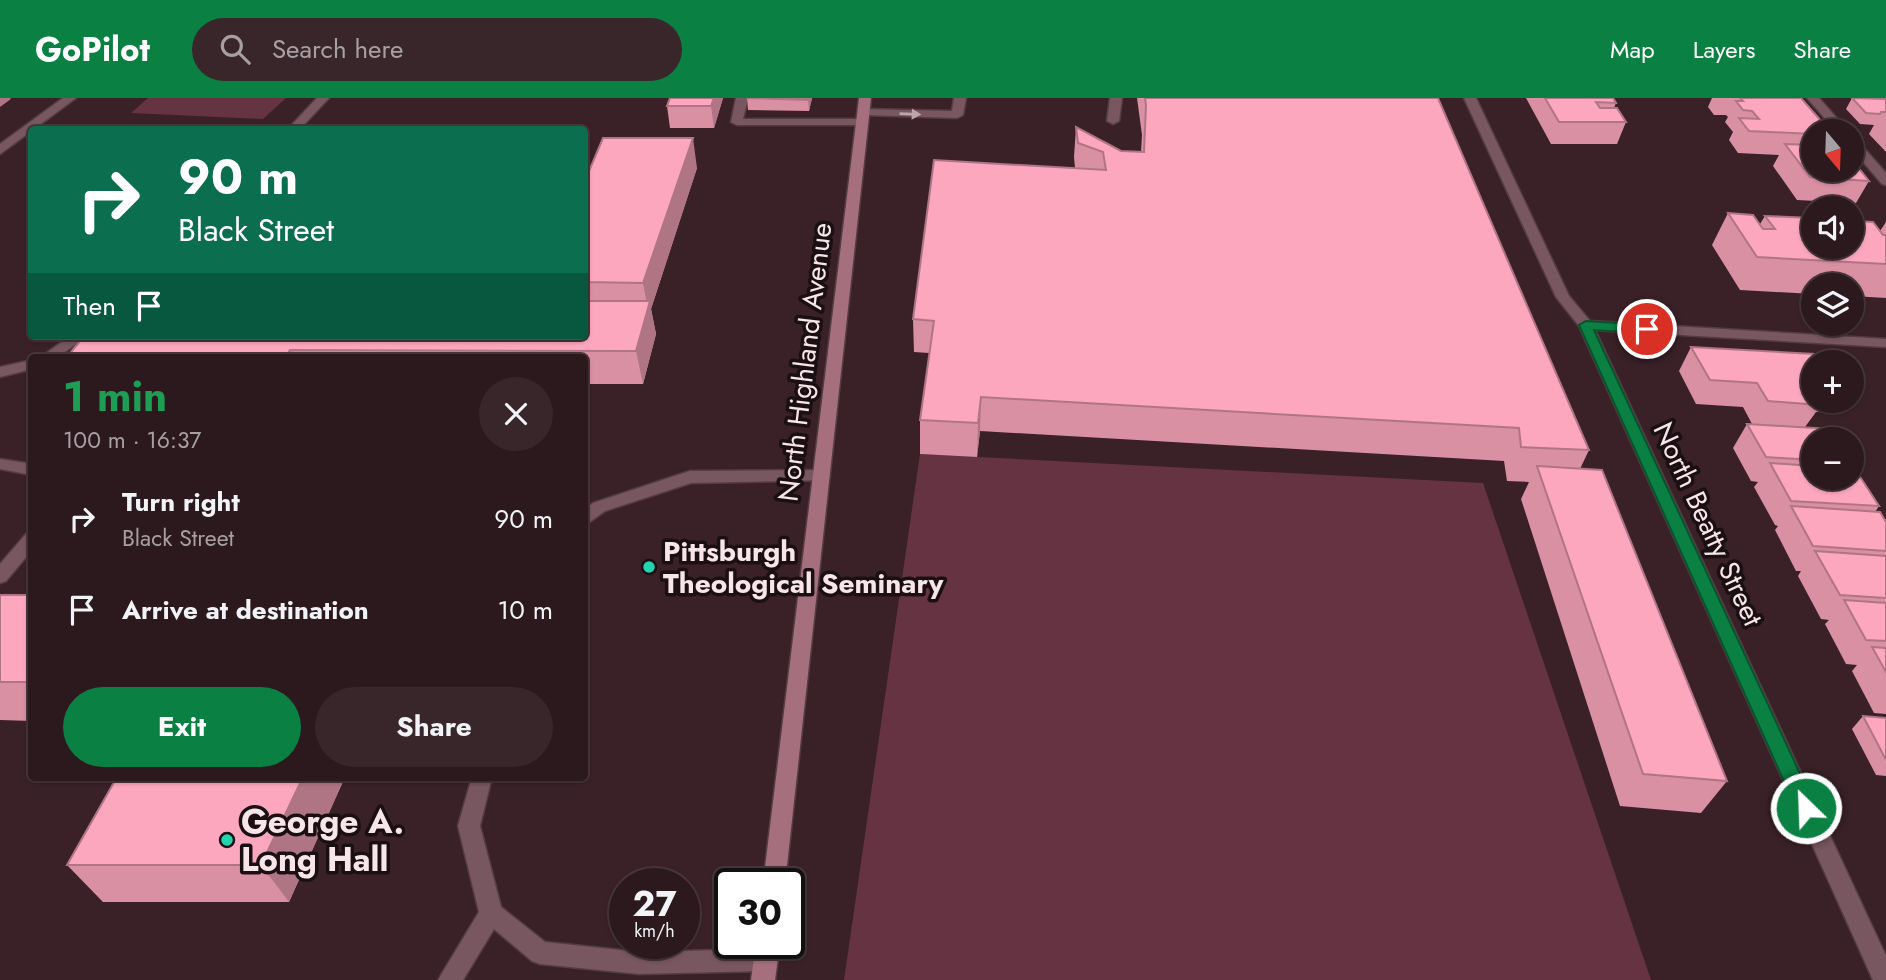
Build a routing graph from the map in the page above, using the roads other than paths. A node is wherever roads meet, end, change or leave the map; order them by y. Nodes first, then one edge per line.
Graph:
1 (70, 98) edge
2 (323, 98) edge
3 (742, 98) edge
4 (960, 98) edge
5 (1116, 98) edge
6 (1470, 98) edge
7 (1813, 98) edge
8 (864, 111) edge
9 (1831, 119) edge
10 (1113, 121) dead end
11 (32, 126) edge
12 (296, 126) edge
13 (28, 129) edge
14 (0, 150) edge
15 (1864, 156) edge
16 (1886, 181) edge
17 (1586, 325) junction
18 (74, 340) edge
19 (1886, 343) edge
20 (53, 354) edge
21 (28, 365) edge
22 (0, 372) edge
23 (0, 464) edge
24 (28, 469) edge
25 (822, 476) junction
26 (588, 517) edge
27 (28, 543) edge
28 (0, 576) edge
29 (481, 781) edge
30 (776, 868) edge
31 (491, 913) junction
32 (766, 961) edge
33 (450, 980) edge
34 (1885, 980) edge

1 - 11 street
2 - 12 street
3 - 8 street
8 -> 4 street
5 - 10 street
6 - 17 street, North Beatty Street
7 - 9 street
8 - 25 main road, North Highland Avenue
13 - 14 street
15 - 16 street
17 - 19 street
17 - 34 street, North Beatty Street
18 - 20 street
21 - 22 street
23 - 24 street
25 - 26 street
25 - 30 main road, North Highland Avenue
27 - 28 street
29 - 31 street
31 - 32 street
31 - 33 street

